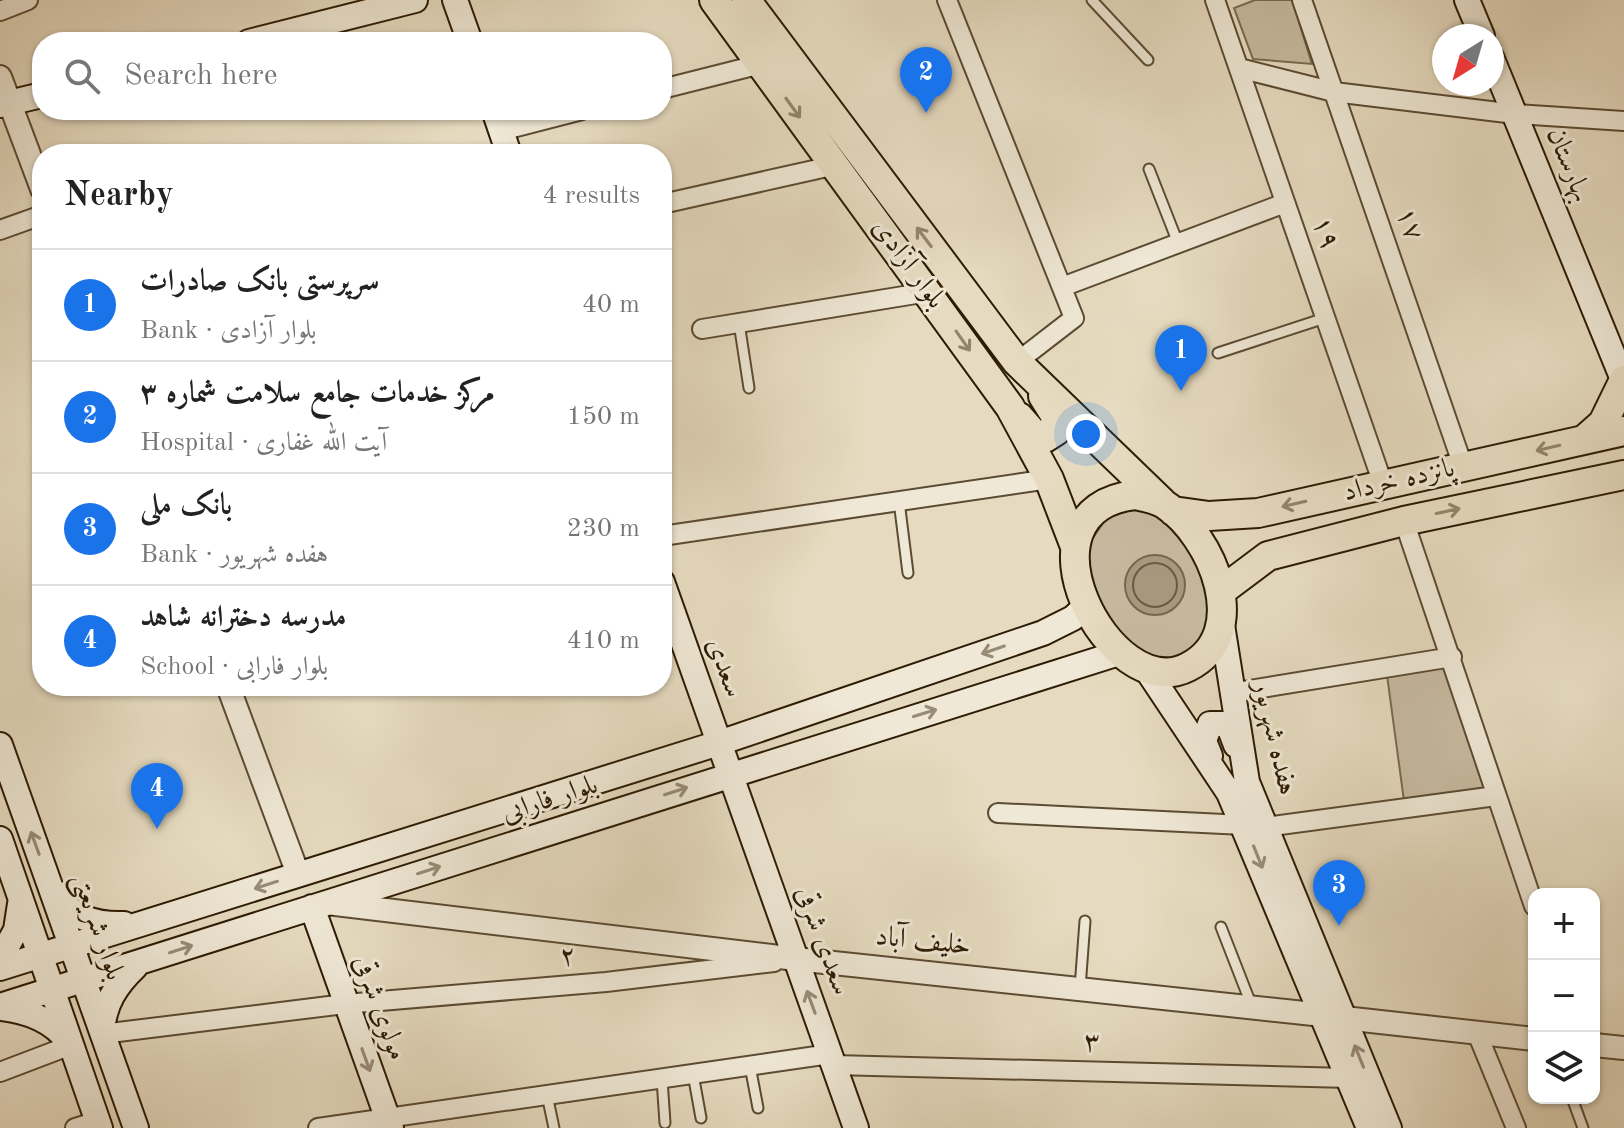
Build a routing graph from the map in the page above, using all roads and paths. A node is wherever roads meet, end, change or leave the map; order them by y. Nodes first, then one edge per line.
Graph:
1 (28, 0) edge
2 (415, 0) edge
3 (455, 0) edge
4 (714, 0) edge
5 (746, 0) edge
6 (947, 0) edge
7 (1092, 0) edge
8 (1215, 0) edge
9 (1302, 0) edge
10 (1467, 0) edge
11 (0, 11) edge
12 (1477, 24) edge
13 (289, 32) edge
14 (466, 32) edge
15 (1148, 60) dead end
16 (761, 64) junction
17 (1239, 68) junction
18 (0, 77) edge
19 (672, 86) edge
20 (1504, 88) edge
21 (1334, 92) junction
22 (32, 97) edge
23 (5, 104) edge
24 (1515, 114) junction
25 (546, 120) edge
26 (1624, 121) edge
27 (502, 132) edge
28 (836, 165) junction
29 (32, 166) edge
30 (1149, 169) dead end
31 (672, 202) edge
32 (1285, 203) junction
33 (32, 219) edge
34 (0, 230) edge
35 (1178, 243) junction
36 (1062, 287) junction
37 (928, 292) junction
38 (1325, 318) junction
39 (739, 323) junction
40 (702, 329) dead end
41 (1218, 353) dead end
42 (1026, 372) junction
43 (1624, 381) edge
44 (749, 388) dead end
45 (1010, 407) junction
46 (1624, 431) edge
47 (1585, 439) junction
48 (1463, 466) junction
49 (1049, 479) junction
50 (1617, 481) edge
51 (1383, 484) junction
52 (899, 501) junction
53 (1168, 507) junction
54 (1258, 513) junction
55 (1404, 521) junction
56 (672, 535) edge
57 (1074, 544) junction
58 (1268, 556) junction
59 (908, 573) dead end
60 (1220, 592) junction
61 (1087, 605) junction
62 (672, 610) edge
63 (1222, 625) junction
64 (1043, 633) junction
65 (1119, 653) junction
66 (1452, 657) junction
67 (1060, 670) junction
68 (1147, 670) junction
69 (1231, 693) junction
70 (232, 696) edge
71 (719, 743) junction
72 (0, 745) edge
73 (1214, 768) junction
74 (730, 774) junction
75 (1247, 782) junction
76 (1496, 796) junction
77 (998, 813) dead end
78 (1255, 826) junction
79 (0, 839) edge
80 (298, 874) junction
81 (50, 885) junction
82 (1528, 889) edge
83 (20, 897) junction
84 (319, 905) junction
85 (1085, 921) dead end
86 (138, 925) junction
87 (1221, 927) dead end
88 (787, 932) junction
89 (72, 945) junction
90 (41, 956) junction
91 (0, 959) edge
92 (796, 959) junction
93 (140, 963) junction
94 (0, 968) edge
95 (900, 970) junction
96 (84, 981) junction
97 (1080, 988) junction
98 (52, 991) junction
99 (345, 1004) junction
100 (0, 1007) edge
101 (1253, 1007) junction
102 (1333, 1016) junction
103 (1477, 1033) junction
104 (102, 1034) junction
105 (1528, 1038) edge
106 (71, 1045) junction
107 (1600, 1046) edge
108 (1624, 1048) edge
109 (832, 1059) junction
110 (750, 1066) junction
111 (0, 1072) edge
112 (693, 1074) junction
113 (1349, 1078) junction
114 (662, 1079) junction
115 (547, 1095) junction
116 (1574, 1104) edge
117 (758, 1108) dead end
118 (701, 1118) dead end
119 (389, 1123) edge
120 (665, 1123) dead end
121 (91, 1126) edge
122 (136, 1128) edge
123 (318, 1128) edge
124 (554, 1128) edge
125 (856, 1128) edge
126 (1369, 1128) edge
127 (1389, 1128) edge
128 (1516, 1128) edge
129 (1583, 1128) edge

1 - 11 street
2 - 13 main road
3 - 14 main road
4 - 16 main road, بلوار آزادی
42 -> 5 main road, بلوار آزادی
6 - 36 street
7 - 15 lane
8 - 17 street, ۱۹
9 - 21 street, ۱۷
10 - 12 main road
16 - 19 street
16 -> 28 main road, بلوار آزادی
17 - 21 street
17 - 32 street, ۱۹
18 - 23 street
20 - 24 main road, بهارستان
21 - 24 street
21 - 48 street, ۱۷
22 - 23 main road
23 - 29 street
24 - 26 street
24 - 43 main road, بهارستان
25 - 27 street
28 - 31 street
28 - 37 main road, بلوار آزادی
30 - 35 lane
32 - 35 street
32 - 38 street, ۱۹
33 - 34 street
35 - 36 street
36 - 42 street
37 - 39 street
37 -> 45 main road, بلوار آزادی
38 - 41 lane
38 - 51 street, ۱۹
39 - 40 street
39 - 44 lane
42 - 45 main road
42 - 53 main road, بلوار آزادی
43 - 47 main road
45 - 49 main road, بلوار آزادی
46 - 47 main road, پانزده خرداد
47 -> 48 main road, پانزده خرداد
48 - 51 main road, پانزده خرداد
49 - 52 street
49 - 57 main road, بلوار آزادی
55 -> 50 main road, پانزده خرداد
51 -> 54 main road, پانزده خرداد
52 - 56 street
52 - 59 lane
53 - 54 main road, پانزده خرداد
53 - 57 main road
53 - 60 main road
54 - 58 main road
55 - 58 main road, پانزده خرداد
55 - 66 street
57 - 61 main road
58 - 60 main road, پانزده خرداد
60 - 63 main road
61 - 64 main road, بلوار فارابی
61 - 65 main road
62 - 71 main road, سعدی
63 - 68 main road
63 - 69 main road, هفده شهریور
64 - 67 main road
64 -> 71 main road, بلوار فارابی
65 - 67 main road, بلوار فارابی
65 - 68 main road
66 - 69 street
66 - 76 street
74 -> 67 main road, بلوار فارابی
68 - 73 main road, هفده شهریور
69 - 75 main road, هفده شهریور
70 - 80 street
71 - 74 main road, سعدی
71 - 80 main road, بلوار فارابی
81 -> 72 main road, بلوار شریعتی
73 - 75 main road
73 - 78 main road, هفده شهریور
84 -> 74 main road, بلوار فارابی
74 - 88 main road, سعدی شرقی
75 - 78 main road, هفده شهریور
76 - 78 street
76 - 82 street
77 - 78 street
78 - 102 main road, هفده شهریور
79 - 83 main road
80 -> 86 main road, بلوار فارابی
81 - 83 main road
81 - 86 main road
81 - 89 main road, بلوار شریعتی
83 - 90 main road
83 - 91 main road
84 - 92 street, خلیف آباد
93 -> 84 main road, بلوار فارابی
84 - 99 main road, مولوی شرقی
85 - 97 lane
86 - 89 main road, بلوار فارابی
87 - 101 lane
88 - 92 main road, سعدی شرقی
88 - 95 street
89 - 90 main road, بلوار فارابی
89 - 96 main road, بلوار شریعتی
90 - 94 main road, بلوار فارابی
90 - 98 main road
92 - 95 street, خلیف آباد
92 - 99 street, ۲
109 -> 92 main road, سعدی شرقی
93 - 96 main road, بلوار فارابی
93 - 104 main road
95 - 97 street, خلیف آباد
96 - 98 main road, بلوار فارابی
96 - 104 main road, بلوار شریعتی
97 - 101 street, خلیف آباد
98 - 100 main road, بلوار فارابی
98 - 106 main road
99 - 104 street, ۲
99 -> 119 main road, مولوی شرقی
100 - 106 main road
101 - 102 street, خلیف آباد
102 - 103 street, خلیف آباد
102 - 113 main road, هفده شهریور
127 -> 102 main road, هفده شهریور
103 - 105 street, خلیف آباد
103 - 128 street
104 - 122 main road, بلوار شریعتی
106 - 111 street
106 - 121 main road
107 - 108 street
109 - 110 street, ۳
109 - 113 street, ۳
109 - 125 main road, سعدی شرقی
110 - 112 street, ۳
110 - 117 lane
112 - 114 street, ۳
112 - 118 lane
113 - 126 main road, هفده شهریور
114 - 115 street, ۳
114 - 120 lane
115 - 119 street, ۳
115 - 124 lane
116 - 129 lane
119 - 123 street

